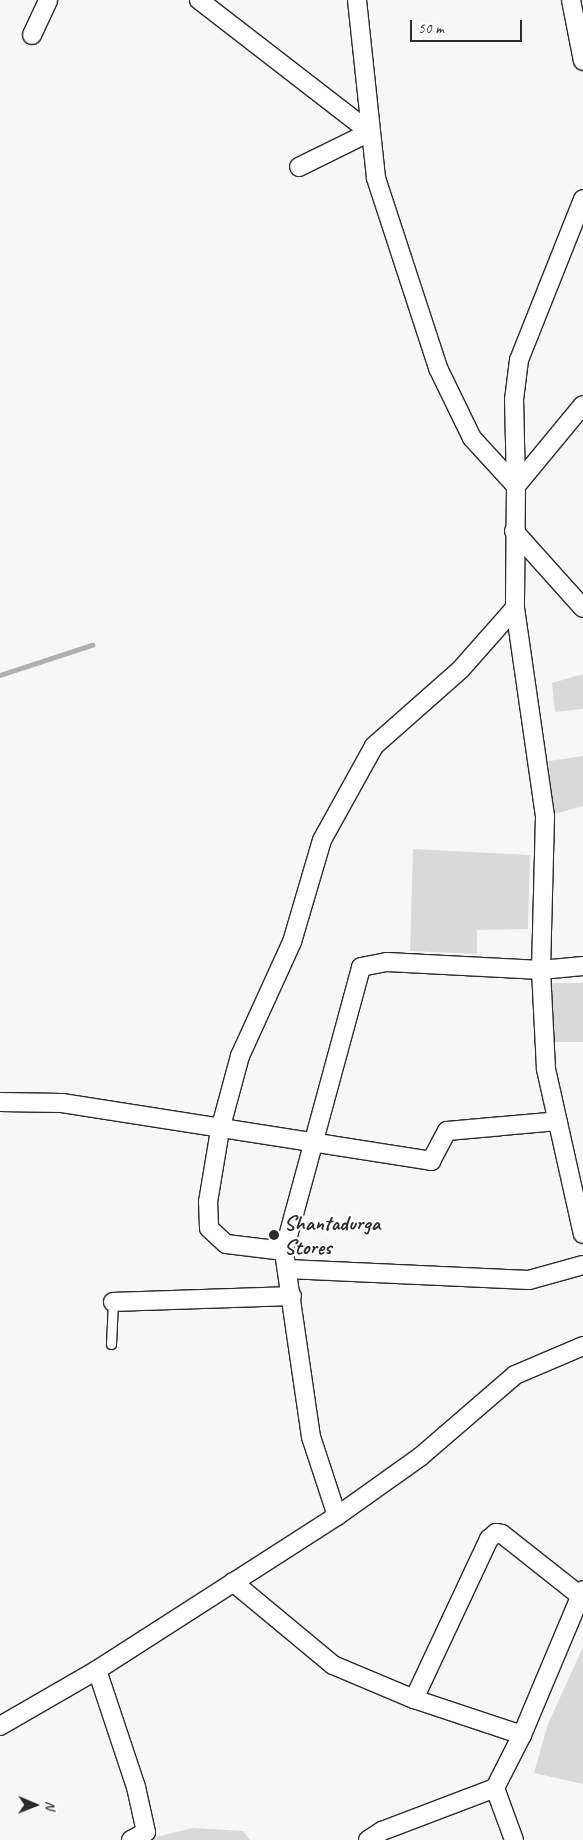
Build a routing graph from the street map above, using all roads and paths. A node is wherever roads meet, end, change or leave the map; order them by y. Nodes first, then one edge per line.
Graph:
1 (48, 0) edge
2 (199, 0) edge
3 (356, 0) edge
4 (572, 0) edge
5 (32, 35) dead end
6 (583, 61) edge
7 (370, 132) junction
8 (299, 166) dead end
9 (583, 199) edge
10 (583, 405) edge
11 (516, 486) junction
12 (514, 531) junction
13 (515, 608) junction
14 (583, 608) edge
15 (583, 966) edge
16 (541, 970) junction
17 (0, 1102) edge
18 (558, 1121) junction
19 (220, 1130) junction
20 (312, 1142) junction
21 (583, 1234) edge
22 (284, 1251) junction
23 (583, 1265) edge
24 (287, 1269) junction
25 (292, 1296) junction
26 (113, 1302) joint
27 (111, 1344) dead end
28 (583, 1346) edge
29 (337, 1516) junction
30 (233, 1582) junction
31 (582, 1595) edge
32 (97, 1670) junction
33 (414, 1699) junction
34 (0, 1726) edge
35 (522, 1734) junction
36 (496, 1788) junction
37 (131, 1840) edge
38 (368, 1840) edge
39 (514, 1840) edge

1 - 5 street
2 - 7 street
3 - 7 street
4 - 6 street
7 - 8 street
7 - 11 street
9 - 11 street
10 - 11 street
11 - 12 street
12 - 13 street
12 - 14 street
13 - 16 street
13 - 19 street
15 - 16 street
16 - 18 street
16 - 20 street
17 - 19 street
18 - 20 street
18 - 21 street
19 - 20 street
19 - 22 street
20 - 22 street
22 - 24 street
23 - 24 street
24 - 25 street
25 - 26 street
25 - 29 street
26 - 27 lane
28 - 29 street
29 - 30 street
30 - 32 street
30 - 33 street
31 - 33 street
31 - 35 street
32 - 34 street
32 - 37 street
33 - 35 street
35 - 36 street
36 - 38 street
36 - 39 street

